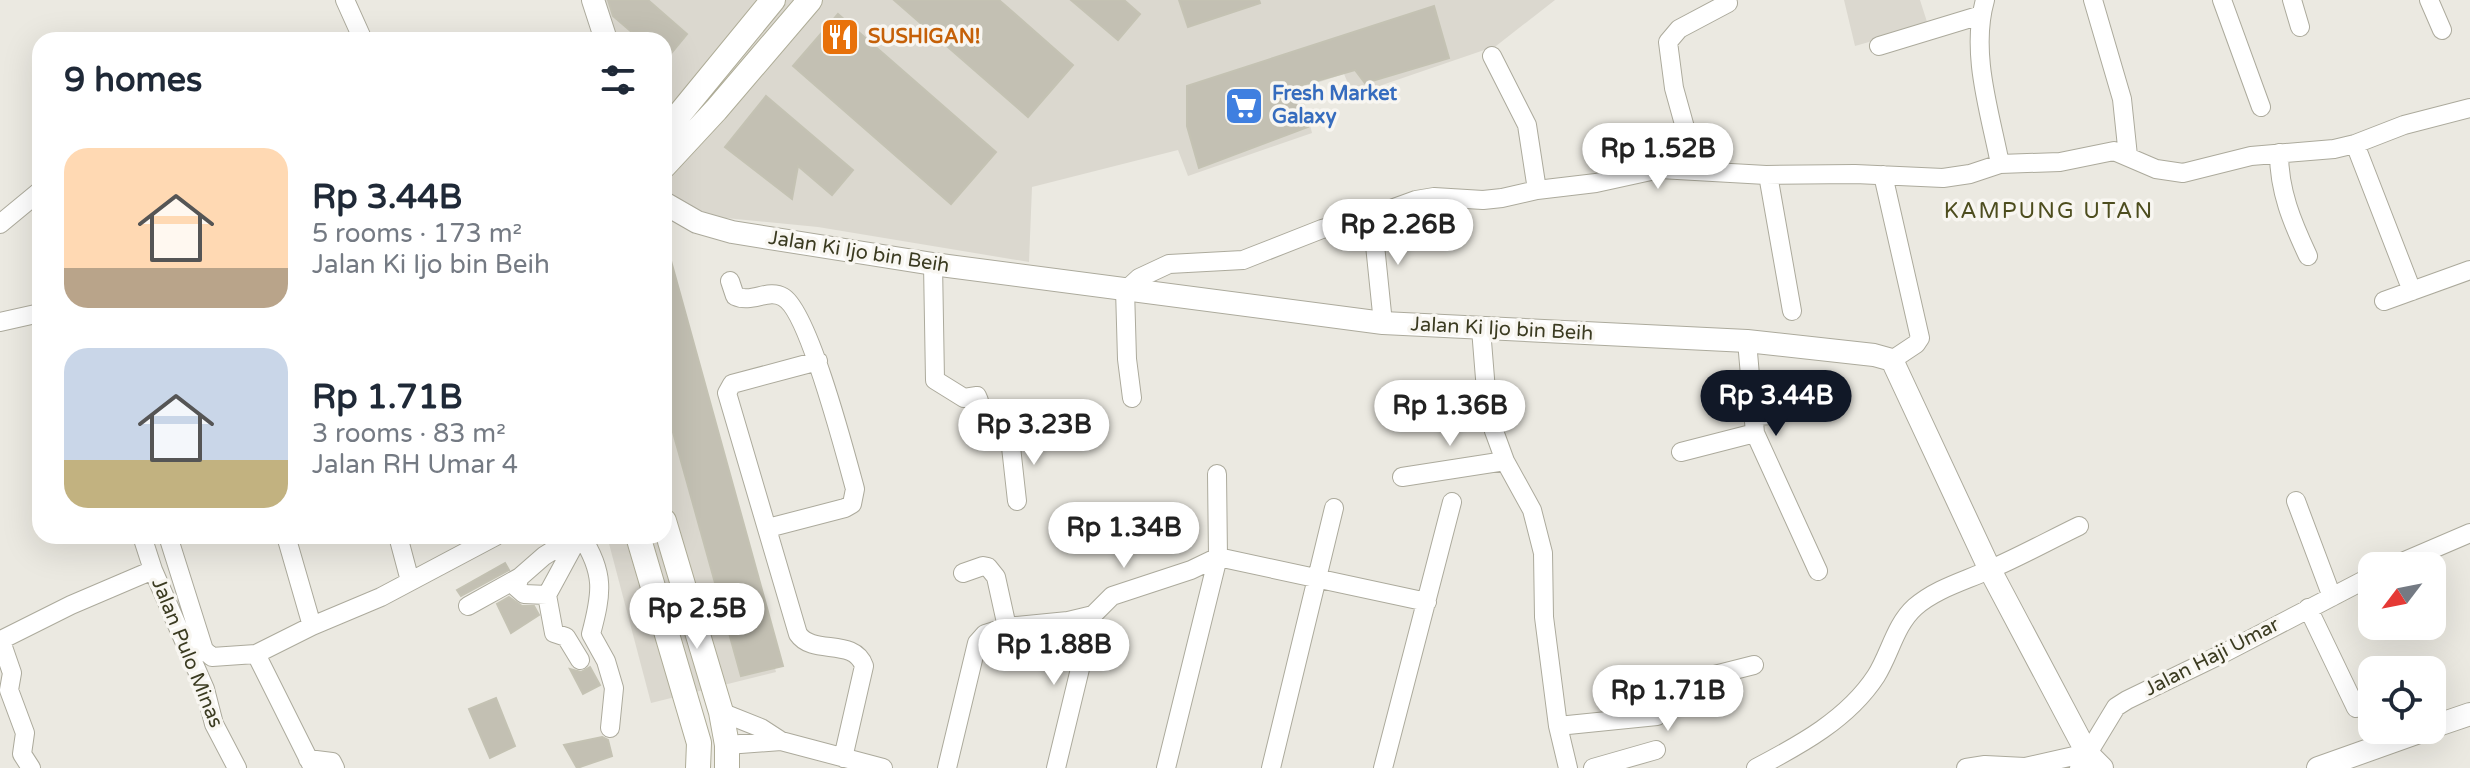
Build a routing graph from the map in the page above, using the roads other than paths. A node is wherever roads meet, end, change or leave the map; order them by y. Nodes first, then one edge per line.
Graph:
1 (345, 0) edge
2 (593, 0) edge
3 (773, 0) edge
4 (810, 0) edge
5 (2093, 0) edge
6 (2222, 0) edge
7 (2292, 0) edge
8 (2429, 0) edge
9 (1728, 3) dead end
10 (1983, 8) edge
11 (2300, 27) dead end
12 (2442, 30) dead end
13 (359, 32) edge
14 (603, 32) edge
15 (1879, 46) dead end
16 (1492, 56) dead end
17 (695, 94) junction
18 (2261, 107) dead end
19 (2470, 108) edge
20 (716, 110) junction
21 (672, 123) edge
22 (2355, 144) junction
23 (2279, 153) junction
24 (2128, 156) junction
25 (672, 157) edge
26 (2000, 164) junction
27 (1697, 171) junction
28 (1768, 175) junction
29 (1883, 175) junction
30 (1537, 190) junction
31 (32, 198) edge
32 (672, 208) edge
33 (1372, 216) junction
34 (0, 224) edge
35 (2308, 256) dead end
36 (933, 264) junction
37 (2470, 270) edge
38 (730, 281) dead end
39 (1126, 289) junction
40 (2412, 291) junction
41 (2384, 301) dead end
42 (1792, 311) dead end
43 (32, 315) edge
44 (0, 322) edge
45 (1383, 323) junction
46 (1481, 329) junction
47 (1747, 341) junction
48 (1892, 360) junction
49 (818, 361) junction
50 (1828, 394) dead end
51 (1132, 398) dead end
52 (1754, 424) junction
53 (1042, 434) dead end
54 (1010, 438) junction
55 (1681, 452) dead end
56 (1505, 461) junction
57 (1217, 474) dead end
58 (1402, 477) dead end
59 (1017, 501) dead end
60 (2296, 501) dead end
61 (1452, 502) dead end
62 (1334, 508) dead end
63 (2079, 526) dead end
64 (768, 528) junction
65 (2470, 533) edge
66 (145, 544) edge
67 (171, 544) edge
68 (288, 544) edge
69 (400, 544) edge
70 (481, 544) edge
71 (565, 544) edge
72 (575, 544) edge
73 (584, 544) edge
74 (640, 544) edge
75 (671, 544) edge
76 (2426, 552) edge
77 (1218, 557) junction
78 (153, 570) junction
79 (1990, 570) junction
80 (1818, 571) dead end
81 (963, 573) dead end
82 (520, 577) junction
83 (1318, 578) junction
84 (410, 581) junction
85 (2358, 583) edge
86 (547, 595) junction
87 (2332, 597) junction
88 (1427, 602) junction
89 (468, 606) dead end
90 (2308, 608) junction
91 (1093, 615) junction
92 (312, 626) junction
93 (1007, 627) junction
94 (256, 654) junction
95 (580, 660) dead end
96 (1754, 665) dead end
97 (2356, 708) dead end
98 (721, 712) junction
99 (2470, 714) edge
100 (2446, 722) edge
101 (1558, 726) junction
102 (610, 728) dead end
103 (781, 741) junction
104 (2386, 744) edge
105 (1656, 750) dead end
106 (727, 756) edge
107 (843, 758) junction
108 (2089, 763) edge
109 (310, 764) edge
110 (31, 768) edge
111 (237, 768) edge
112 (335, 768) edge
113 (698, 768) edge
114 (883, 768) edge
115 (947, 768) edge
116 (1056, 768) edge
117 (1166, 768) edge
118 (1271, 768) edge
119 (1383, 768) edge
120 (1568, 768) edge
121 (1593, 768) edge
122 (1756, 768) edge
123 (1966, 768) edge
124 (2318, 768) edge

1 - 13 street
2 - 14 street
3 - 17 main road
4 - 20 main road
5 - 24 street
6 - 18 street
7 - 11 street
8 - 12 street
9 - 27 street
10 - 15 street
10 - 26 street
16 - 30 street
17 - 20 main road
17 - 21 main road
19 - 22 street
20 - 25 main road
22 - 23 street
22 - 40 street
23 - 24 street
23 - 35 street
24 - 26 street
26 - 29 street
27 - 28 street
27 - 30 street
28 - 29 street
28 - 42 street
29 - 48 street
30 - 33 street
31 - 34 street
32 - 36 street, Jalan Ki Ijo bin Beih
33 - 39 street
33 - 45 street
36 - 39 street, Jalan Ki Ijo bin Beih
36 - 54 street
37 - 40 street
38 - 49 street
39 - 45 street, Jalan Ki Ijo bin Beih
39 - 51 street
40 - 41 street
43 - 44 street
45 - 46 street, Jalan Ki Ijo bin Beih
46 - 47 street, Jalan Ki Ijo bin Beih
46 - 56 street
47 - 48 street, Jalan Ki Ijo bin Beih
47 - 52 street
48 - 79 street
49 - 64 street
49 - 64 street
50 - 52 street
52 - 55 street
52 - 80 street
53 - 54 street
54 - 59 street
56 - 58 street
56 - 101 street
57 - 77 street
60 - 87 street
61 - 88 street
62 - 83 street
63 - 79 street
64 - 107 street
65 - 76 street
66 - 78 street, Jalan Pulo Minas
67 - 94 street
68 - 92 street
69 - 84 street
70 - 84 street
71 - 82 street
72 - 86 street
73 - 102 street
74 - 113 main road
75 - 98 main road
77 - 83 street
77 - 91 street
77 - 117 street
78 - 110 street
78 - 111 street, Jalan Pulo Minas
79 - 108 street
79 - 122 street
81 - 93 street
82 - 86 street
82 - 89 street
83 - 88 street
83 - 118 street
84 - 92 street
85 - 87 street, Jalan Haji Umar
86 - 95 street
87 - 90 street, Jalan Haji Umar
88 - 119 street
90 - 97 street
90 - 108 street, Jalan Haji Umar
91 - 93 street
91 - 116 street
92 - 94 street
93 - 115 street
94 - 109 street
96 - 101 street
98 - 103 street
98 - 106 main road
99 - 100 street
101 - 120 street
103 - 106 street
103 - 107 street
104 - 124 street
105 - 121 street
107 - 114 street
108 - 123 street
109 - 112 street

